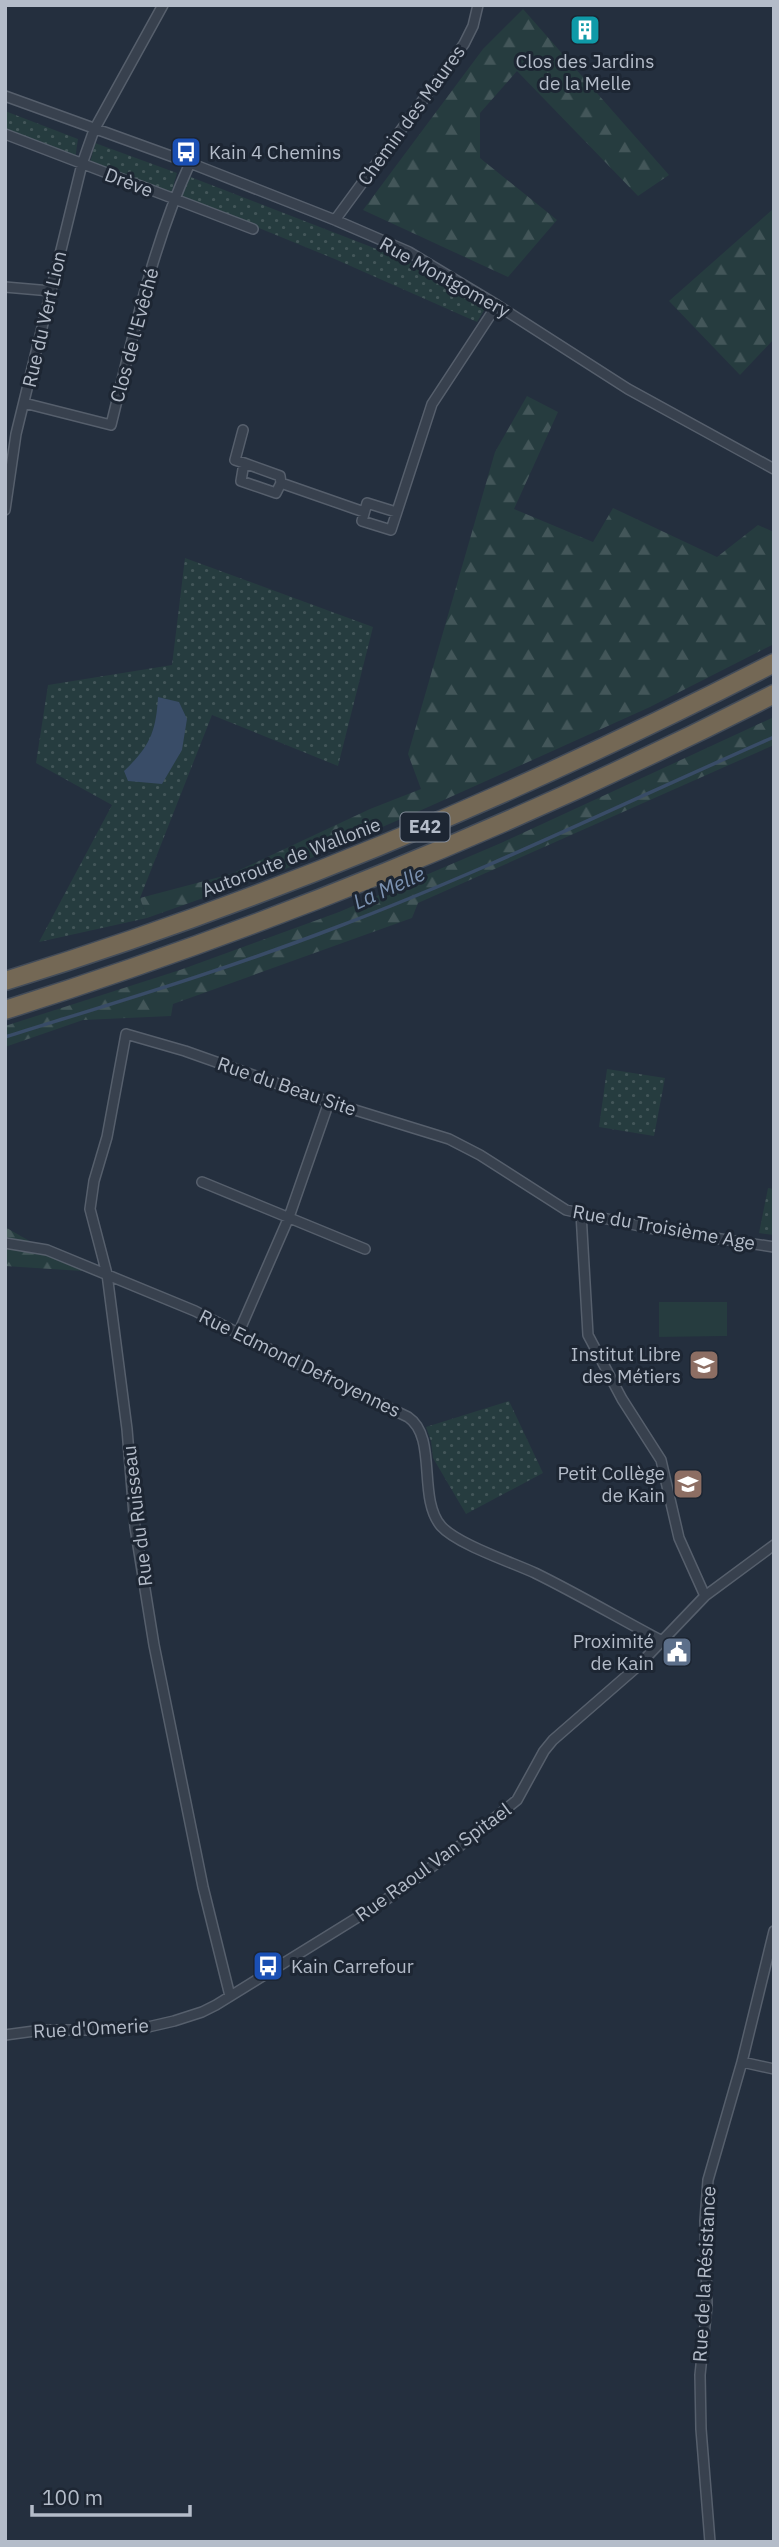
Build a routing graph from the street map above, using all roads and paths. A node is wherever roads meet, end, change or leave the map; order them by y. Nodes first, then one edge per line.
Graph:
1 (163, 5) edge
2 (478, 5) edge
3 (5, 96) edge
4 (94, 130) junction
5 (5, 134) edge
6 (190, 163) junction
7 (82, 164) junction
8 (173, 200) junction
9 (335, 220) junction
10 (253, 229) dead end
11 (5, 287) edge
12 (51, 291) junction
13 (497, 304) junction
14 (24, 403) junction
15 (243, 430) dead end
16 (244, 463) junction
17 (774, 469) edge
18 (281, 483) junction
19 (5, 510) edge
20 (364, 512) junction
21 (396, 512) junction
22 (774, 663) edge
23 (774, 694) edge
24 (5, 981) edge
25 (5, 1010) edge
26 (126, 1034) joint
27 (329, 1102) junction
28 (449, 1139) joint
29 (202, 1182) dead end
30 (581, 1213) junction
31 (289, 1217) junction
32 (5, 1243) edge
33 (774, 1247) edge
34 (365, 1249) dead end
35 (107, 1274) junction
36 (238, 1334) junction
37 (774, 1545) edge
38 (705, 1596) junction
39 (662, 1641) junction
40 (774, 1931) edge
41 (230, 1996) junction
42 (216, 2005) joint
43 (5, 2035) edge
44 (742, 2062) junction
45 (774, 2070) edge
46 (710, 2542) edge

1 - 4 street, Rue du Vert Lion
2 - 9 street, Chemin des Maures
3 - 4 street, Rue Montgomery
4 - 6 street, Rue Montgomery
4 - 7 street, Rue du Vert Lion
5 - 7 street, Drève
6 - 8 street, Clos de l'Evêché
6 - 9 street, Rue Montgomery
7 - 8 street, Drève
7 - 12 street, Rue du Vert Lion
8 - 10 street, Drève
8 - 14 street, Clos de l'Evêché
9 - 13 street, Rue Montgomery
11 - 12 street
12 - 14 street, Rue du Vert Lion
13 - 17 street, Rue Montgomery
13 - 21 street
14 - 19 street, Rue du Vert Lion
15 - 16 street
16 - 18 street
16 - 18 street
18 - 20 street
20 - 21 street
20 - 21 street
22 - 24 highway, Autoroute de Wallonie / E42
23 - 25 highway, E42
26 - 27 street, Rue du Beau Site
26 - 35 street, Rue du Ruisseau
27 - 28 street, Rue du Beau Site
27 - 31 street
28 - 30 street, Rue du Troisième Age
29 - 31 street
30 - 33 street, Rue du Troisième Age
30 - 38 street
31 - 34 street
31 - 36 street
32 - 35 street, Rue Edmond Defroyennes
35 - 36 street, Rue Edmond Defroyennes
35 - 41 street, Rue du Ruisseau
36 - 39 street, Rue Edmond Defroyennes
37 - 38 street, Rue Raoul Van Spitael
38 - 39 street, Rue Raoul Van Spitael
39 - 41 street, Rue Raoul Van Spitael
40 - 44 street, Rue de la Résistance
41 - 42 street, Rue Raoul Van Spitael
42 - 43 street, Rue d'Omerie
44 - 45 street
44 - 46 street, Rue de la Résistance

